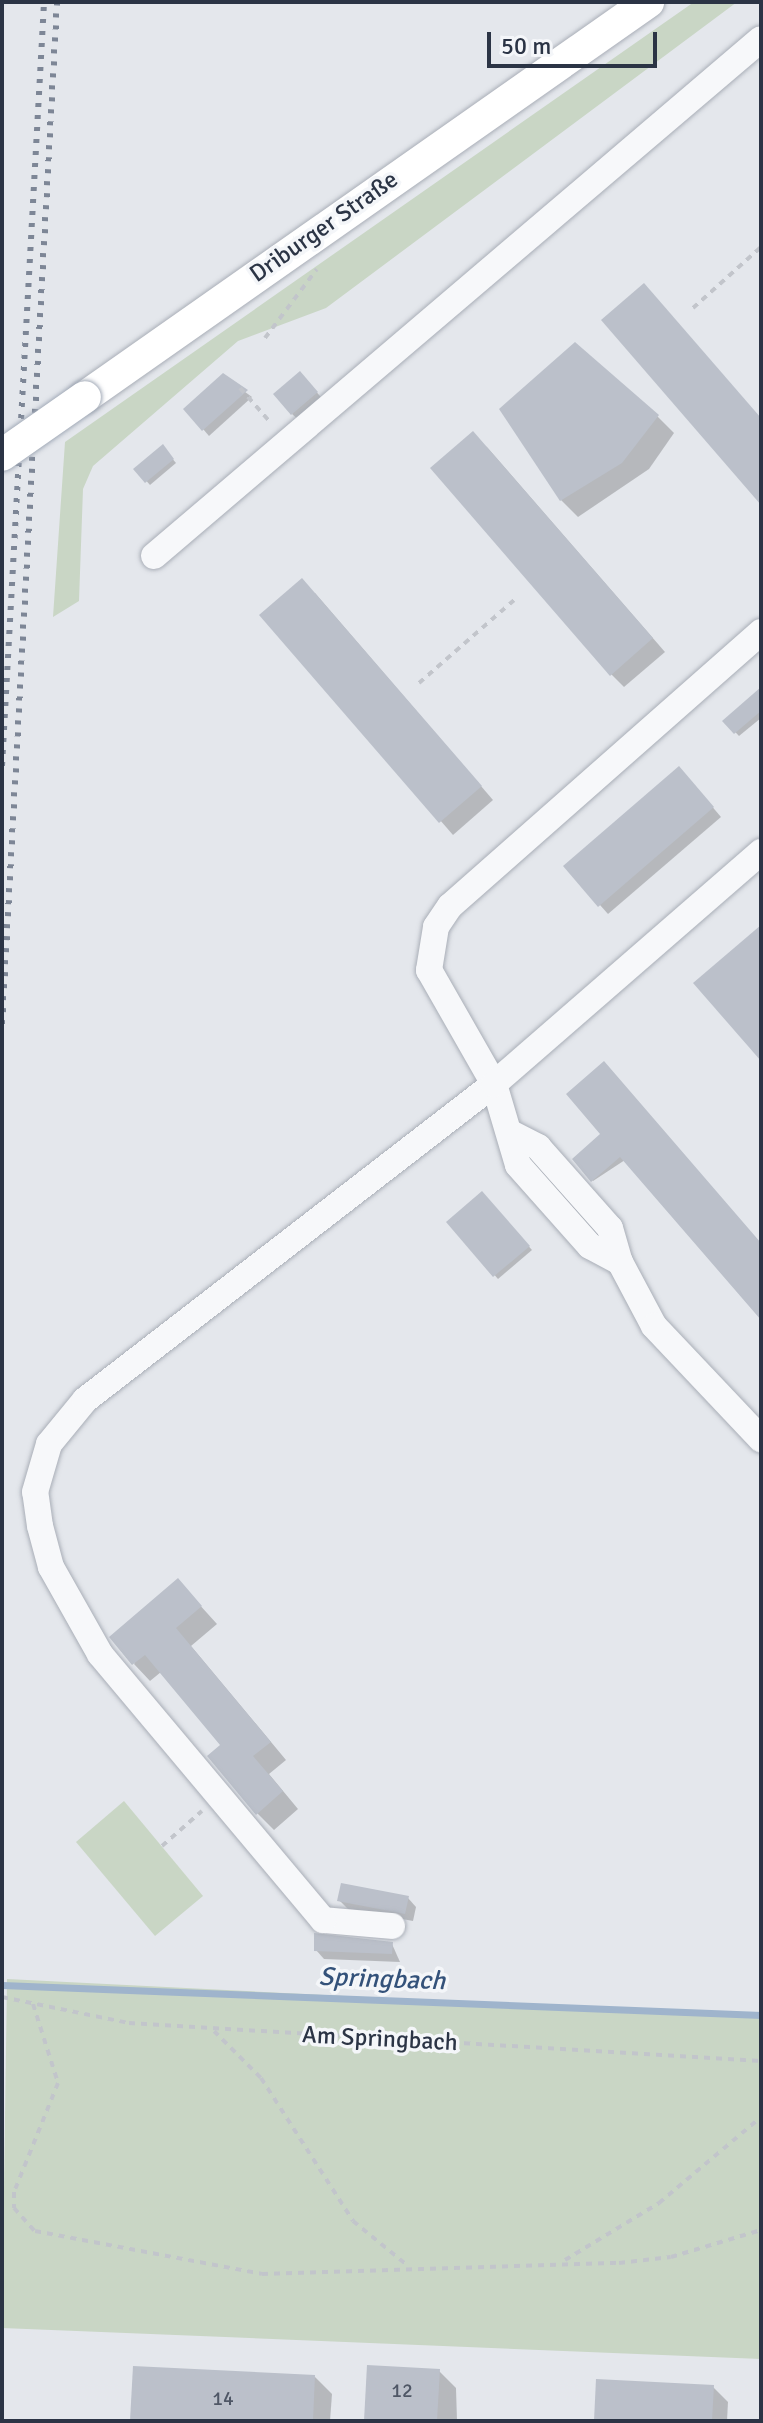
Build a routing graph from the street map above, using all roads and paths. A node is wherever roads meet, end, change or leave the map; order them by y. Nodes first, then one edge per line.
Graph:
1 (648, 2) edge
2 (761, 39) edge
3 (761, 247) edge
4 (320, 265) dead end
5 (693, 308) dead end
6 (265, 338) dead end
7 (240, 388) dead end
8 (289, 443) junction
9 (2, 455) edge
10 (154, 556) dead end
11 (514, 600) dead end
12 (761, 632) edge
13 (419, 683) dead end
14 (761, 852) edge
15 (494, 1084) junction
16 (761, 1439) edge
17 (219, 1796) junction
18 (162, 1846) dead end
19 (392, 1926) dead end
20 (2, 1997) edge
21 (33, 2004) junction
22 (213, 2030) junction
23 (761, 2061) edge
24 (761, 2117) edge
25 (761, 2230) edge
26 (565, 2260) junction
27 (410, 2267) junction

1 - 9 main road, Driburger Straße, bridge
2 - 8 street
3 - 5 path
4 - 6 path
7 - 8 path
8 - 10 street
11 - 13 path
12 - 15 street
14 - 15 street
15 - 16 street
15 - 17 street
17 - 18 path
17 - 19 street
20 - 21 path, Am Springbach
21 - 22 path, Am Springbach
21 - 27 path
22 - 23 path, Am Springbach
22 - 27 path
24 - 26 path
25 - 26 path
26 - 27 path

